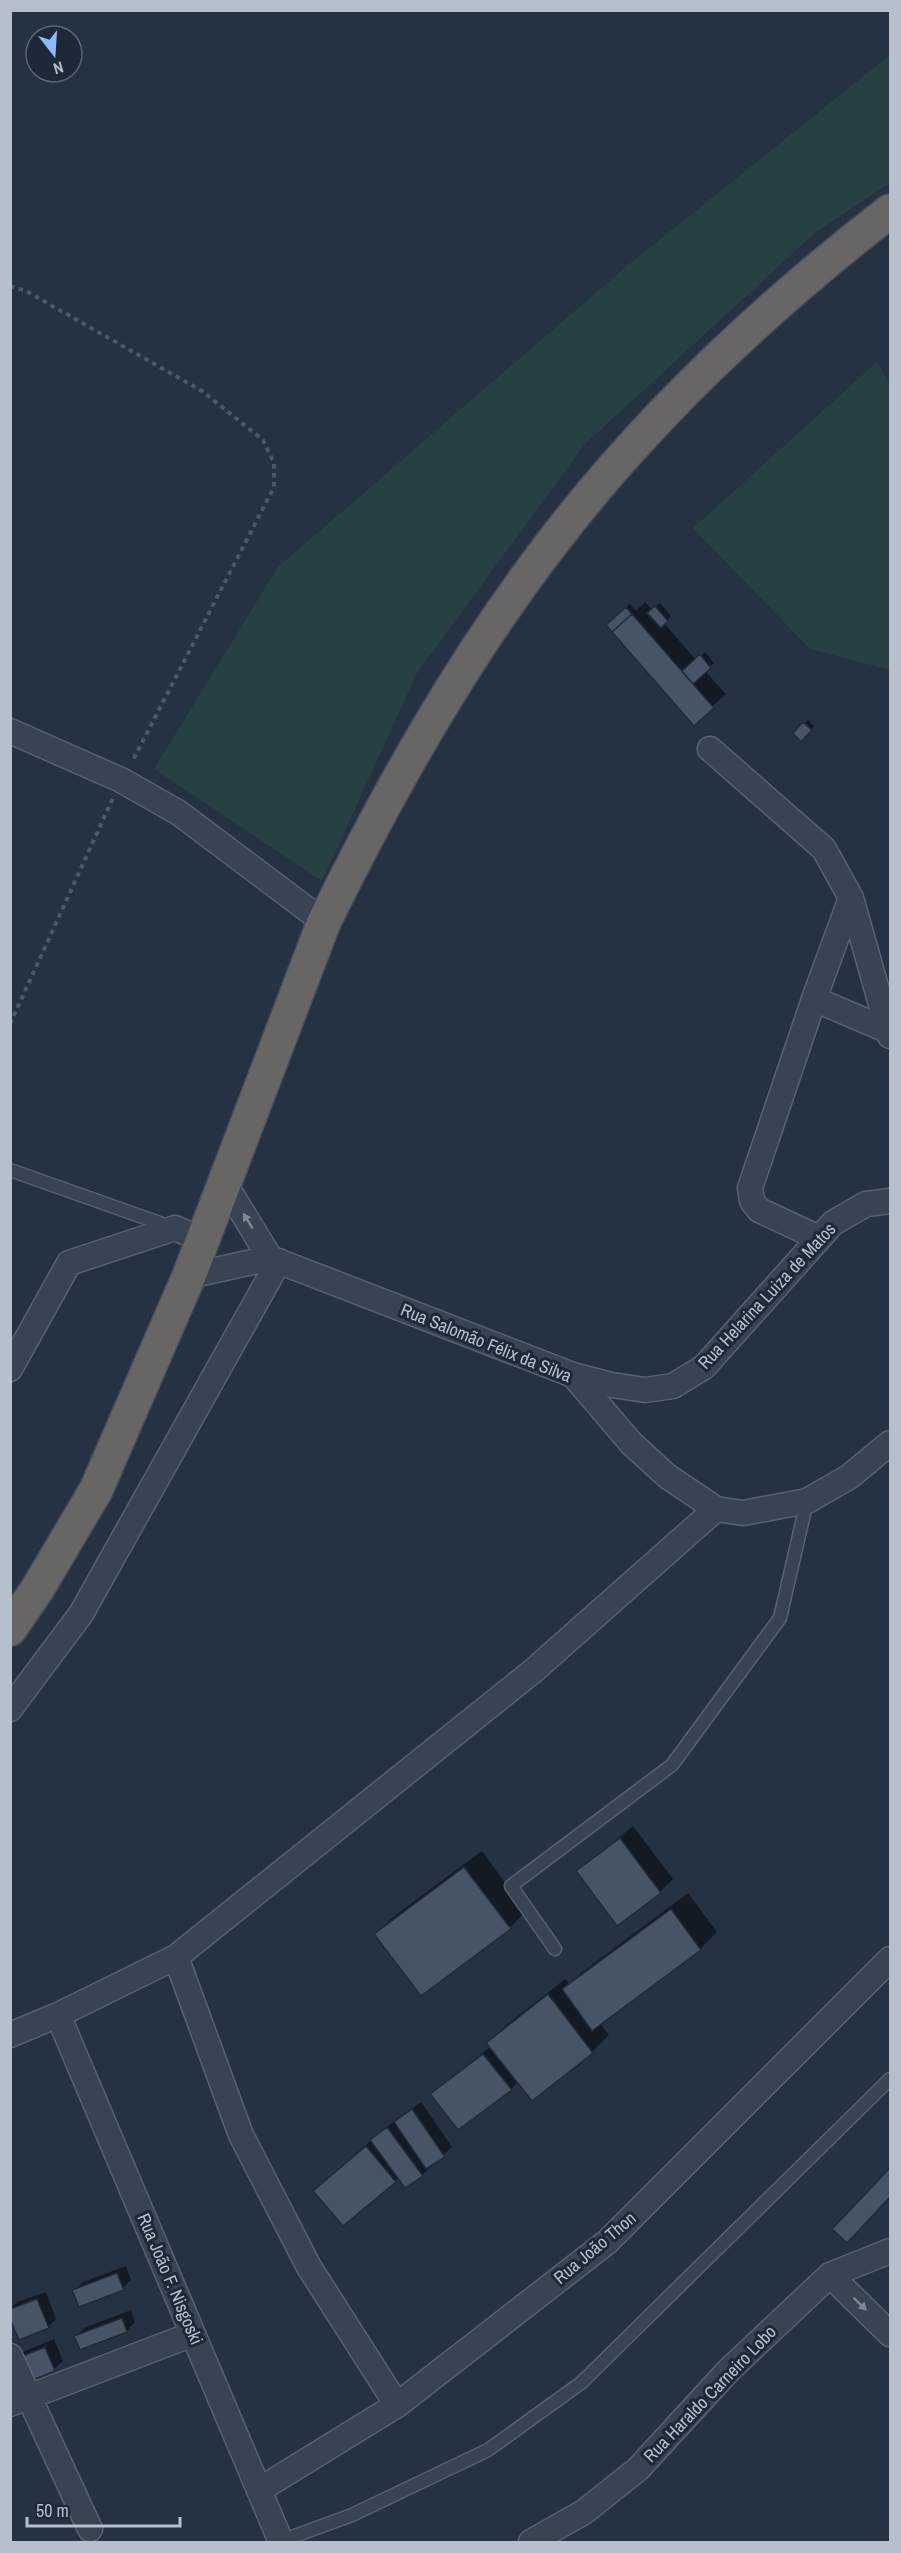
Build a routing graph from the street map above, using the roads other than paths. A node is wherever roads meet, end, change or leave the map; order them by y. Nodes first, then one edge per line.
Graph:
1 (891, 211) edge
2 (10, 731) edge
3 (710, 749) dead end
4 (851, 898) junction
5 (324, 922) junction
6 (813, 999) junction
7 (890, 1034) edge
8 (10, 1170) edge
9 (225, 1184) junction
10 (891, 1201) edge
11 (189, 1234) junction
12 (819, 1238) junction
13 (275, 1260) junction
14 (189, 1276) junction
15 (12, 1364) edge
16 (573, 1375) junction
17 (891, 1443) edge
18 (807, 1501) junction
19 (716, 1509) junction
20 (10, 1629) edge
21 (10, 1708) edge
22 (555, 1949) dead end
23 (176, 1957) junction
24 (891, 1959) edge
25 (58, 2015) junction
26 (10, 2035) edge
27 (891, 2079) edge
28 (891, 2251) edge
29 (830, 2275) junction
30 (193, 2334) junction
31 (891, 2334) edge
32 (10, 2355) edge
33 (19, 2400) edge
34 (397, 2405) junction
35 (260, 2490) junction
36 (90, 2529) dead end
37 (281, 2542) edge
38 (531, 2542) edge

1 - 5 highway
2 - 5 street
3 - 4 street
4 - 6 street
4 - 7 street
5 - 9 highway
6 - 7 street
6 - 12 street
8 - 11 lane
9 - 11 highway
13 -> 9 street
10 - 12 street, Rua Helarina Luiza de Matos
11 - 14 highway
11 - 15 street
12 - 16 street, Rua Helarina Luiza de Matos
13 - 14 street
13 - 16 street, Rua Salomão Félix da Silva
13 - 21 street
14 - 20 highway
16 - 19 street, Rua Salomão Félix da Silva
17 - 18 street, Rua Salomão Félix da Silva
18 - 19 street, Rua Salomão Félix da Silva
18 - 22 lane
19 - 23 street
23 - 25 street
23 - 34 street
24 - 34 street, Rua João Thon
25 - 26 street
25 - 30 street, Rua João F. Nisgoski
27 - 37 lane
28 - 29 street, Rua Haraldo Carneiro Lobo
29 -> 31 street
29 - 38 street, Rua Haraldo Carneiro Lobo
30 - 33 street
30 - 35 street, Rua João F. Nisgoski
32 - 33 street
33 - 36 street
34 - 35 street, Rua João Thon
35 - 37 street, Rua João F. Nisgoski

